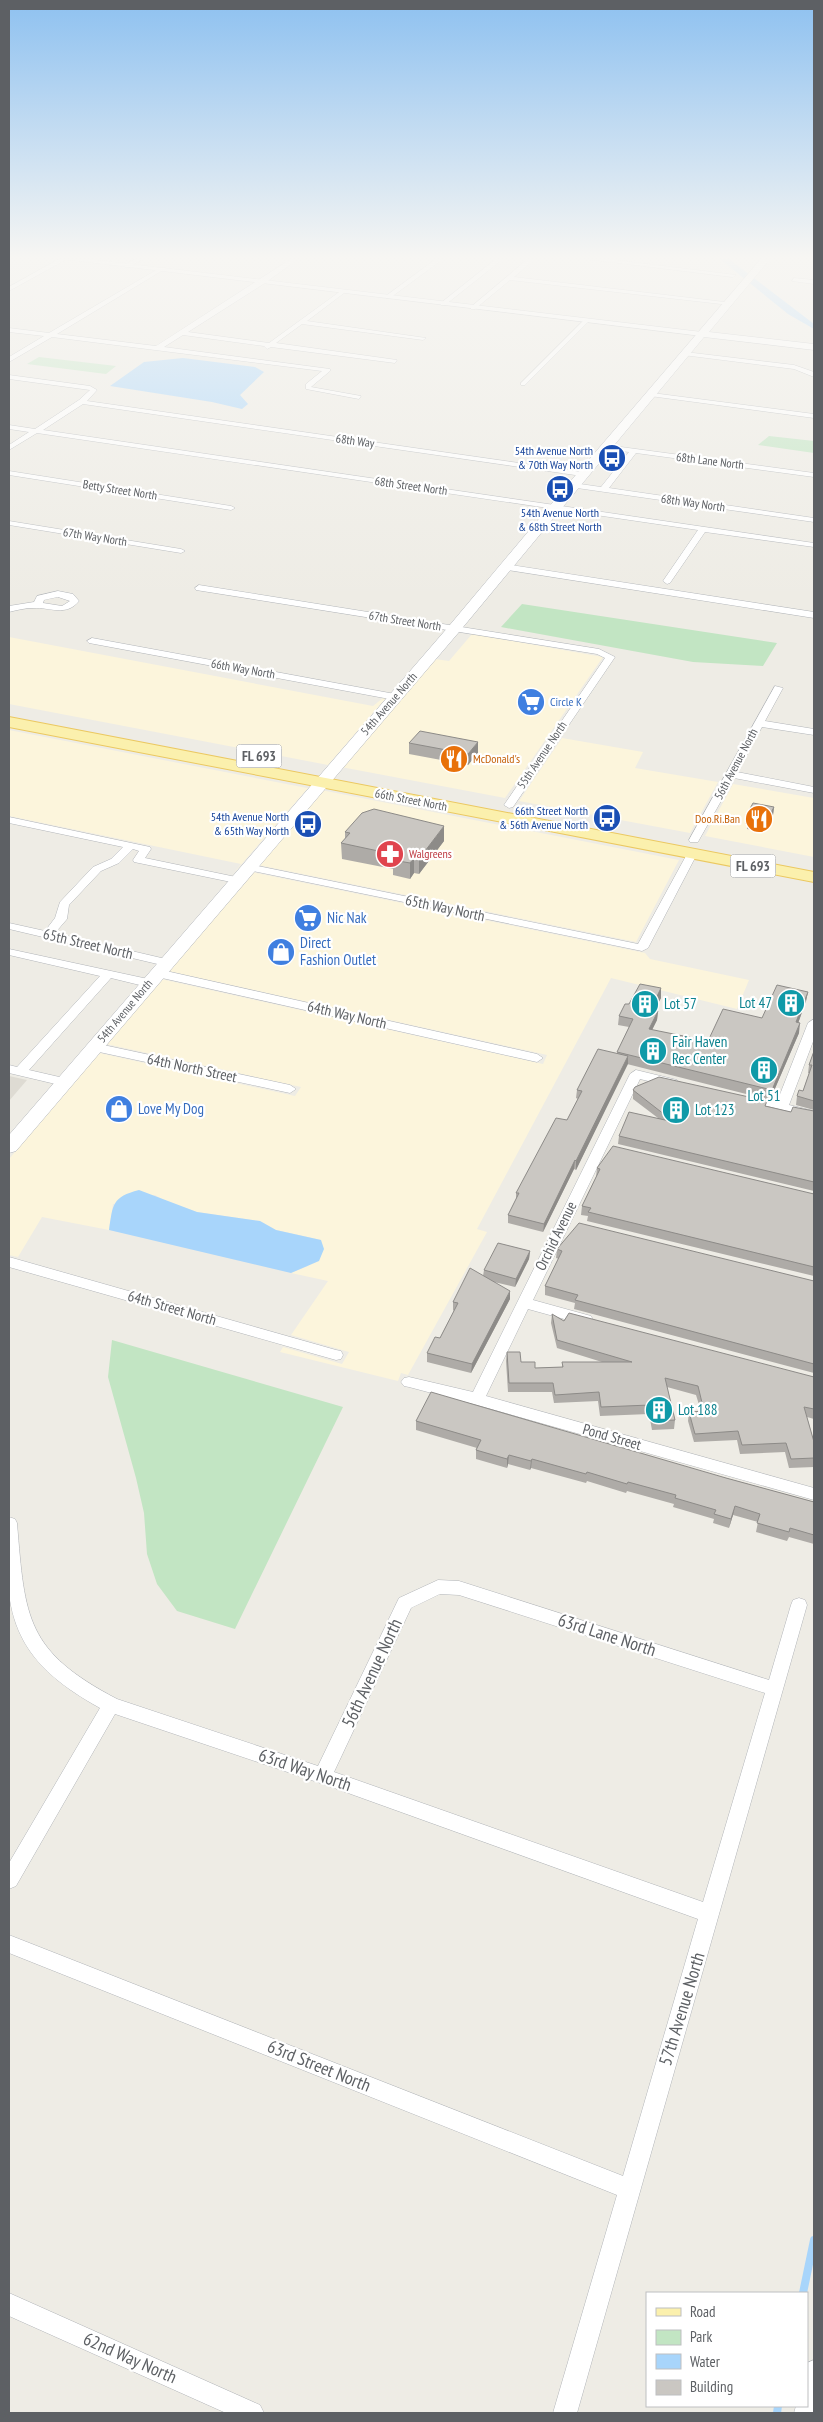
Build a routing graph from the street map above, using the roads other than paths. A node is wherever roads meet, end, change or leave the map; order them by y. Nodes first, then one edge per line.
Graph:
1 (325, 372) edge
2 (535, 372) edge
3 (670, 372) edge
4 (9, 377) edge
5 (523, 384) dead end
6 (652, 395) junction
7 (359, 397) dead end
8 (82, 402) junction
9 (814, 416) edge
10 (9, 427) edge
11 (35, 431) junction
12 (606, 447) junction
13 (9, 448) edge
14 (634, 451) junction
15 (9, 473) edge
16 (582, 474) junction
17 (814, 475) edge
18 (572, 485) junction
19 (603, 490) junction
20 (231, 508) dead end
21 (554, 508) junction
22 (814, 520) edge
23 (9, 524) edge
24 (703, 528) junction
25 (814, 545) edge
26 (181, 551) dead end
27 (504, 567) junction
28 (667, 581) dead end
29 (199, 588) dead end
30 (38, 604) dead end
31 (9, 609) edge
32 (814, 615) edge
33 (454, 629) junction
34 (92, 641) dead end
35 (610, 657) joint
36 (778, 688) dead end
37 (395, 697) junction
38 (9, 708) edge
39 (9, 716) edge
40 (62, 718) junction
41 (9, 722) edge
42 (758, 723) junction
43 (814, 732) edge
44 (141, 733) junction
45 (70, 734) junction
46 (730, 774) junction
47 (325, 776) junction
48 (814, 790) edge
49 (509, 805) junction
50 (9, 820) edge
51 (130, 846) junction
52 (693, 847) junction
53 (814, 864) edge
54 (248, 867) junction
55 (814, 877) edge
56 (236, 880) junction
57 (9, 926) edge
58 (47, 935) junction
59 (642, 948) joint
60 (9, 952) edge
61 (157, 973) junction
62 (108, 974) junction
63 (814, 1023) edge
64 (94, 1047) junction
65 (537, 1058) dead end
66 (15, 1071) edge
67 (64, 1082) junction
68 (683, 1085) edge
69 (290, 1090) dead end
70 (737, 1097) edge
71 (782, 1107) junction
72 (814, 1115) edge
73 (9, 1147) edge
74 (563, 1221) junction
75 (582, 1226) edge
76 (9, 1262) edge
77 (524, 1303) junction
78 (599, 1323) edge
79 (336, 1355) dead end
80 (409, 1382) dead end
81 (477, 1399) junction
82 (814, 1494) edge
83 (9, 1523) edge
84 (11, 1584) edge
85 (438, 1587) joint
86 (799, 1605) dead end
87 (775, 1689) junction
88 (111, 1704) junction
89 (323, 1776) junction
90 (9, 1880) edge
91 (711, 1914) junction
92 (9, 1944) edge
93 (629, 2189) junction
94 (9, 2304) edge
95 (814, 2372) edge
96 (808, 2403) edge
97 (252, 2413) edge
98 (566, 2413) edge

1 - 7 street
2 - 5 street
3 - 6 main road, 54th Avenue North
4 - 8 street
6 - 9 street
6 - 12 main road, 54th Avenue North
8 - 11 street
8 - 16 street, 68th Way
10 - 11 street, 68th Street North
11 - 13 street
11 - 21 street, 68th Street North
12 - 14 street, 68th Lane North
12 - 16 main road, 54th Avenue North
14 - 17 street, 68th Lane North
14 - 19 street
15 - 20 street, Betty Street North
16 - 18 main road, 54th Avenue North
18 - 19 street, 68th Way North
18 - 21 main road, 54th Avenue North
19 - 22 street, 68th Way North
21 - 24 street, 68th Street North
21 - 27 main road, 54th Avenue North
23 - 26 street, 67th Way North
24 - 25 street, 68th Street North
24 - 28 street
27 - 32 street
27 - 33 main road, 54th Avenue North
29 - 33 street, 67th Street North
30 - 31 street
33 - 35 street, 67th Street North
33 - 37 main road, 54th Avenue North
34 - 37 street, 66th Way North
35 - 49 street, 55th Avenue North
36 - 42 street, 56th Avenue North
37 - 47 main road, 54th Avenue North
38 - 40 main road, 66th Street North / FL 693
39 - 40 main road
40 - 44 main road, 66th Street North / FL 693
41 - 45 main road, 66th Street North / FL 693
42 - 43 street
42 - 46 street, 56th Avenue North
44 - 45 main road
44 - 47 main road, 66th Street North / FL 693
45 - 47 main road, 66th Street North / FL 693
46 - 48 street
46 - 52 street, 56th Avenue North
47 - 49 main road, 66th Street North / FL 693
47 - 52 main road, 66th Street North / FL 693
47 - 54 main road, 54th Avenue North
49 - 52 main road, 66th Street North / FL 693
50 - 51 street
51 - 56 street
51 - 58 street
52 - 53 main road
52 - 55 main road, 66th Street North / FL 693
52 - 59 street, 56th Avenue North
54 - 56 main road, 54th Avenue North
54 - 59 street, 65th Way North
56 - 61 main road, 54th Avenue North
57 - 58 street, 65th Street North
58 - 61 street, 65th Street North
60 - 62 street
61 - 62 street
61 - 64 main road, 54th Avenue North
61 - 65 street, 64th Way North
62 - 66 street
63 - 71 street
64 - 67 main road, 54th Avenue North
64 - 69 street, 64th North Street
66 - 67 street
67 - 73 main road, 54th Avenue North
68 - 74 street, Orchid Avenue
70 - 71 street
71 - 72 street
74 - 75 street
74 - 77 street, Orchid Avenue
76 - 79 street, 64th Street North
77 - 78 street
77 - 81 street, Orchid Avenue
80 - 81 street, Pond Street
81 - 82 street, Pond Street
83 - 84 street, 63rd Way North
84 - 88 street, 63rd Way North
85 - 87 street, 63rd Lane North
85 - 89 street, 56th Avenue North
86 - 87 street, 57th Avenue North
87 - 91 street, 57th Avenue North
88 - 89 street, 63rd Way North
88 - 90 street
89 - 91 street, 63rd Way North
91 - 93 street, 57th Avenue North
92 - 93 street, 63rd Street North
93 - 98 street, 57th Avenue North
94 - 97 street, 62nd Way North
95 - 96 street

